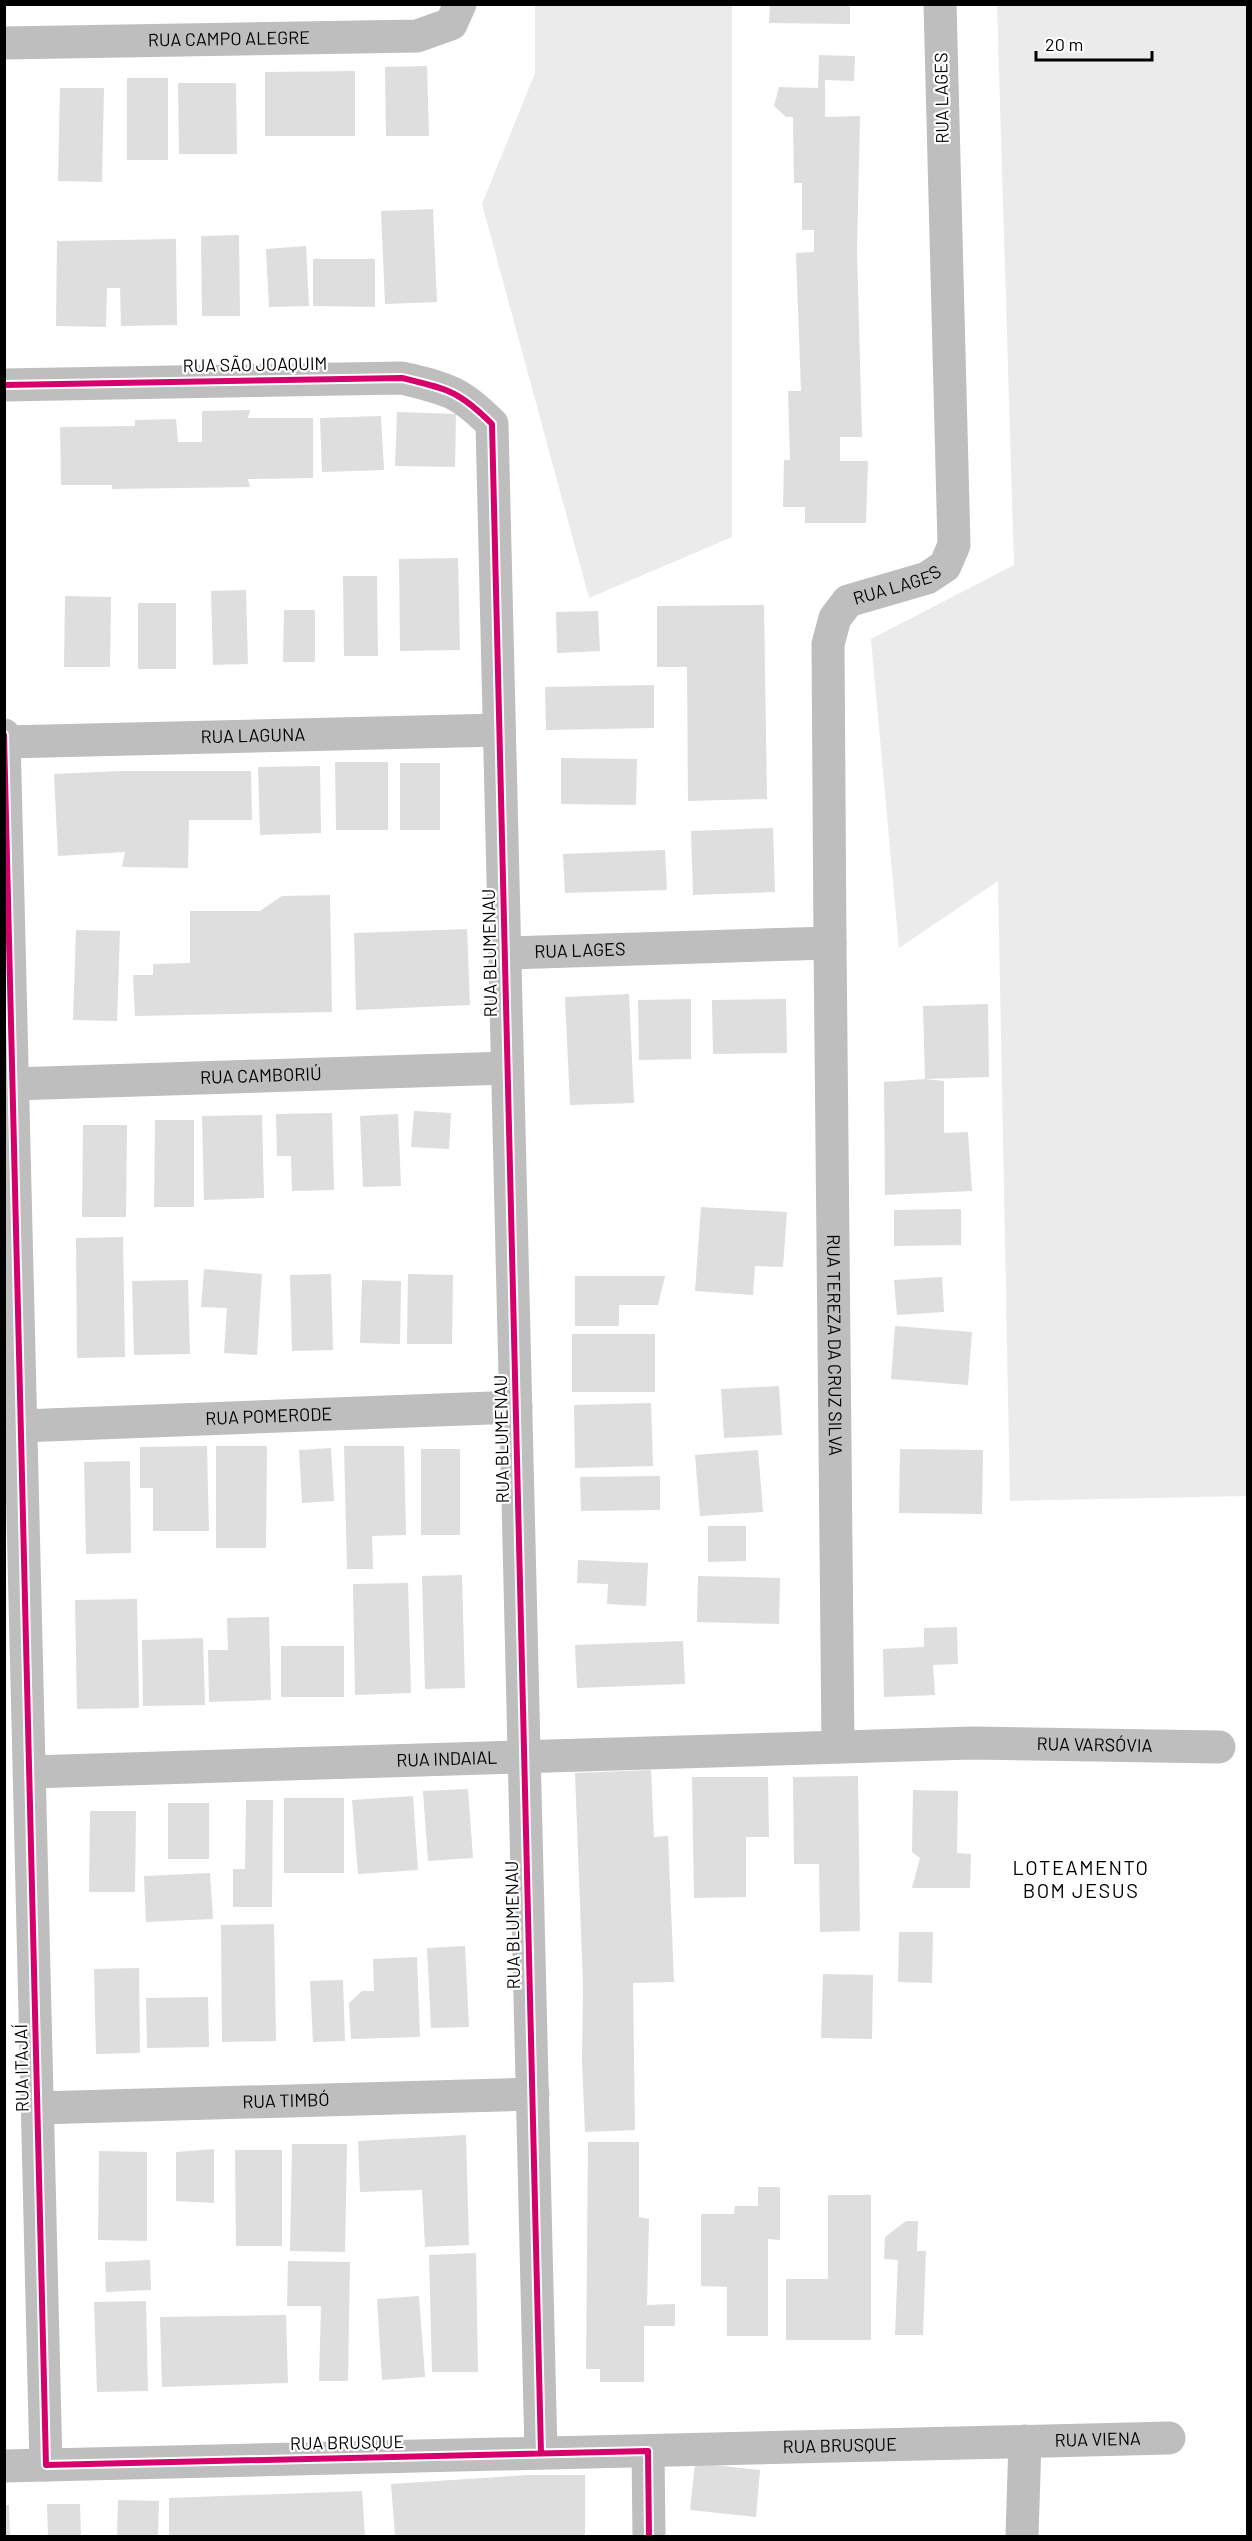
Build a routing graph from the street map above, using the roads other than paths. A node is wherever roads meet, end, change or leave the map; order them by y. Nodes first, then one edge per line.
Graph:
1 (940, 4) edge
2 (455, 14) edge
3 (4, 43) edge
4 (4, 385) edge
5 (492, 424) joint
6 (499, 730) junction
7 (4, 735) edge
8 (5, 742) edge
9 (830, 944) junction
10 (505, 953) junction
11 (507, 1068) junction
12 (13, 1084) junction
13 (516, 1407) junction
14 (21, 1426) junction
15 (972, 1743) joint
16 (838, 1747) junction
17 (1219, 1747) dead end
18 (524, 1757) junction
19 (30, 1772) junction
20 (533, 2094) junction
21 (38, 2108) junction
22 (1168, 2438) dead end
23 (1025, 2441) junction
24 (648, 2451) junction
25 (541, 2453) junction
26 (46, 2465) junction
27 (4, 2466) edge
28 (650, 2536) edge
29 (1022, 2536) edge

1 - 9 street, RUA LAGES
2 - 3 street, RUA CAMPO ALEGRE
4 - 5 street, RUA SÃO JOAQUIM
5 - 6 street, RUA BLUMENAU
6 - 8 street, RUA LAGUNA
6 - 10 street, RUA BLUMENAU
7 - 8 street, RUA ITAJAÍ
8 - 12 street, RUA ITAJAÍ
9 - 10 street, RUA LAGES
9 - 16 street, RUA TEREZA DA CRUZ SILVA
10 - 11 street, RUA BLUMENAU
11 - 12 street, RUA CAMBORIÚ
11 - 13 street, RUA BLUMENAU
12 - 14 street, RUA ITAJAÍ
13 - 14 street, RUA POMERODE
13 - 18 street, RUA BLUMENAU
14 - 19 street, RUA ITAJAÍ
15 - 16 street, RUA INDAIAL
15 - 17 street, RUA VARSÓVIA
16 - 18 street, RUA INDAIAL
18 - 19 street, RUA INDAIAL
18 - 20 street, RUA BLUMENAU
19 - 21 street, RUA ITAJAÍ
20 - 21 street, RUA TIMBÓ
20 - 25 street, RUA BLUMENAU
21 - 26 street, RUA ITAJAÍ
22 - 23 street, RUA VIENA
23 - 24 street, RUA BRUSQUE
23 - 29 street
24 - 25 street, RUA BRUSQUE
24 - 28 street
25 - 26 street, RUA BRUSQUE
26 - 27 street, RUA BRUSQUE

